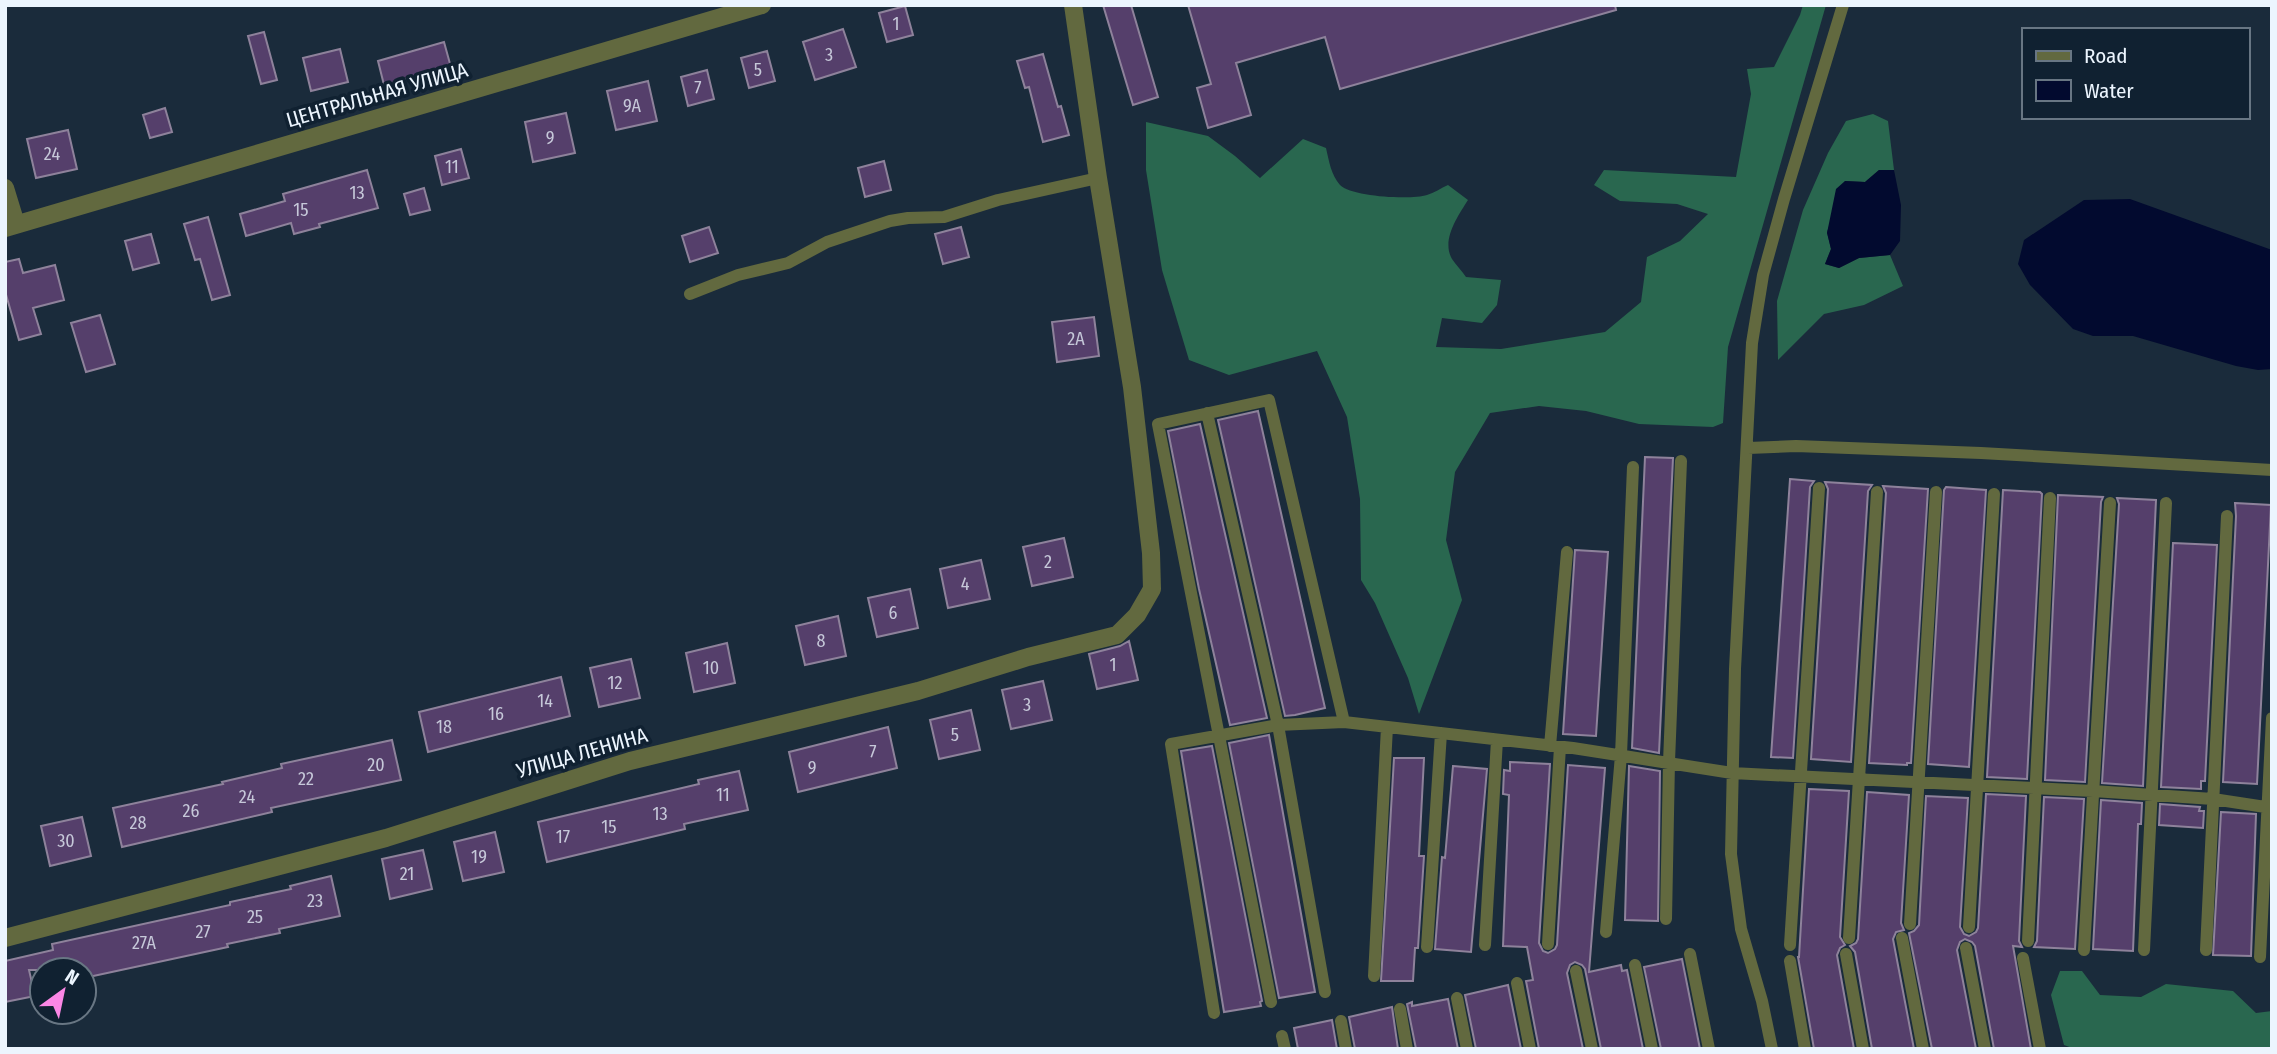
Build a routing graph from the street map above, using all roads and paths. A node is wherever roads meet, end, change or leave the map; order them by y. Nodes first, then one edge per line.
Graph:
1 (762, 5) edge
2 (1073, 5) edge
3 (1843, 5) edge
4 (1098, 178) junction
5 (5, 188) edge
6 (11, 226) edge
7 (690, 294) dead end
8 (1207, 413) junction
9 (1748, 448) junction
10 (1681, 461) dead end
11 (1633, 467) dead end
12 (2272, 470) edge
13 (1819, 488) dead end
14 (1877, 492) dead end
15 (1936, 492) dead end
16 (1994, 494) dead end
17 (2050, 498) dead end
18 (2110, 503) dead end
19 (2166, 503) dead end
20 (2227, 516) dead end
21 (1567, 552) dead end
22 (2272, 718) edge
23 (1344, 722) junction
24 (1278, 726) junction
25 (1387, 727) junction
26 (1441, 733) junction
27 (1218, 734) junction
28 (1497, 740) junction
29 (1555, 746) junction
30 (1621, 755) junction
31 (1669, 762) junction
32 (1732, 773) junction
33 (1801, 776) junction
34 (1859, 779) junction
35 (1919, 782) junction
36 (1977, 785) junction
37 (2036, 788) junction
38 (2093, 790) junction
39 (2153, 795) junction
40 (2213, 799) junction
41 (2269, 808) edge
42 (1666, 919) dead end
43 (1910, 924) dead end
44 (1969, 927) dead end
45 (1606, 932) dead end
46 (5, 938) edge
47 (1849, 938) dead end
48 (1902, 938) dead end
49 (2028, 941) dead end
50 (1548, 944) dead end
51 (1485, 945) dead end
52 (1790, 945) dead end
53 (1427, 947) dead end
54 (1966, 948) dead end
55 (2084, 950) dead end
56 (2144, 950) dead end
57 (2206, 950) dead end
58 (1690, 954) dead end
59 (1846, 954) dead end
60 (2260, 957) dead end
61 (2023, 958) dead end
62 (1790, 961) dead end
63 (1635, 965) dead end
64 (1576, 971) dead end
65 (1374, 976) dead end
66 (1517, 983) dead end
67 (1325, 992) dead end
68 (1457, 998) dead end
69 (1271, 1002) dead end
70 (1399, 1009) dead end
71 (1214, 1013) dead end
72 (1341, 1021) dead end
73 (1346, 1049) edge
74 (1407, 1049) edge
75 (1467, 1049) edge
76 (1530, 1049) edge
77 (1592, 1049) edge
78 (1652, 1049) edge
79 (1709, 1049) edge
80 (1772, 1049) edge
81 (1805, 1049) edge
82 (1863, 1049) edge
83 (1923, 1049) edge
84 (1985, 1049) edge
85 (2040, 1049) edge

1 - 6 street, ЦЕНТРАЛЬНАЯ УЛИЦА
2 - 4 street
3 - 9 lane
4 - 7 lane
4 - 46 street, УЛИЦА ЛЕНИНА
5 - 6 street
8 - 23 lane
8 - 24 lane
8 - 27 lane
9 - 12 lane
9 - 32 lane
10 - 31 lane
11 - 30 lane
13 - 33 lane
14 - 34 lane
15 - 35 lane
16 - 36 lane
17 - 37 lane
18 - 38 lane
19 - 39 lane
20 - 40 lane
21 - 29 lane
22 - 41 lane
23 - 24 lane
23 - 25 lane
24 - 27 lane
24 - 67 lane
25 - 26 lane
25 - 65 lane
26 - 28 lane
26 - 53 lane
27 - 69 lane
27 - 71 lane
28 - 29 lane
28 - 51 lane
29 - 30 lane
29 - 50 lane
30 - 31 lane
30 - 45 lane
31 - 32 lane
31 - 42 lane
32 - 33 lane
32 - 80 lane
33 - 34 lane
33 - 52 lane
34 - 35 lane
34 - 47 lane
35 - 36 lane
35 - 43 lane
36 - 37 lane
36 - 44 lane
37 - 38 lane
37 - 49 lane
38 - 39 lane
38 - 55 lane
39 - 40 lane
39 - 56 lane
40 - 41 lane
40 - 57 lane
41 - 60 lane
48 - 83 lane
54 - 84 lane
58 - 79 lane
59 - 82 lane
61 - 85 lane
62 - 81 lane
63 - 78 lane
64 - 77 lane
66 - 76 lane
68 - 75 lane
70 - 74 lane
72 - 73 lane

